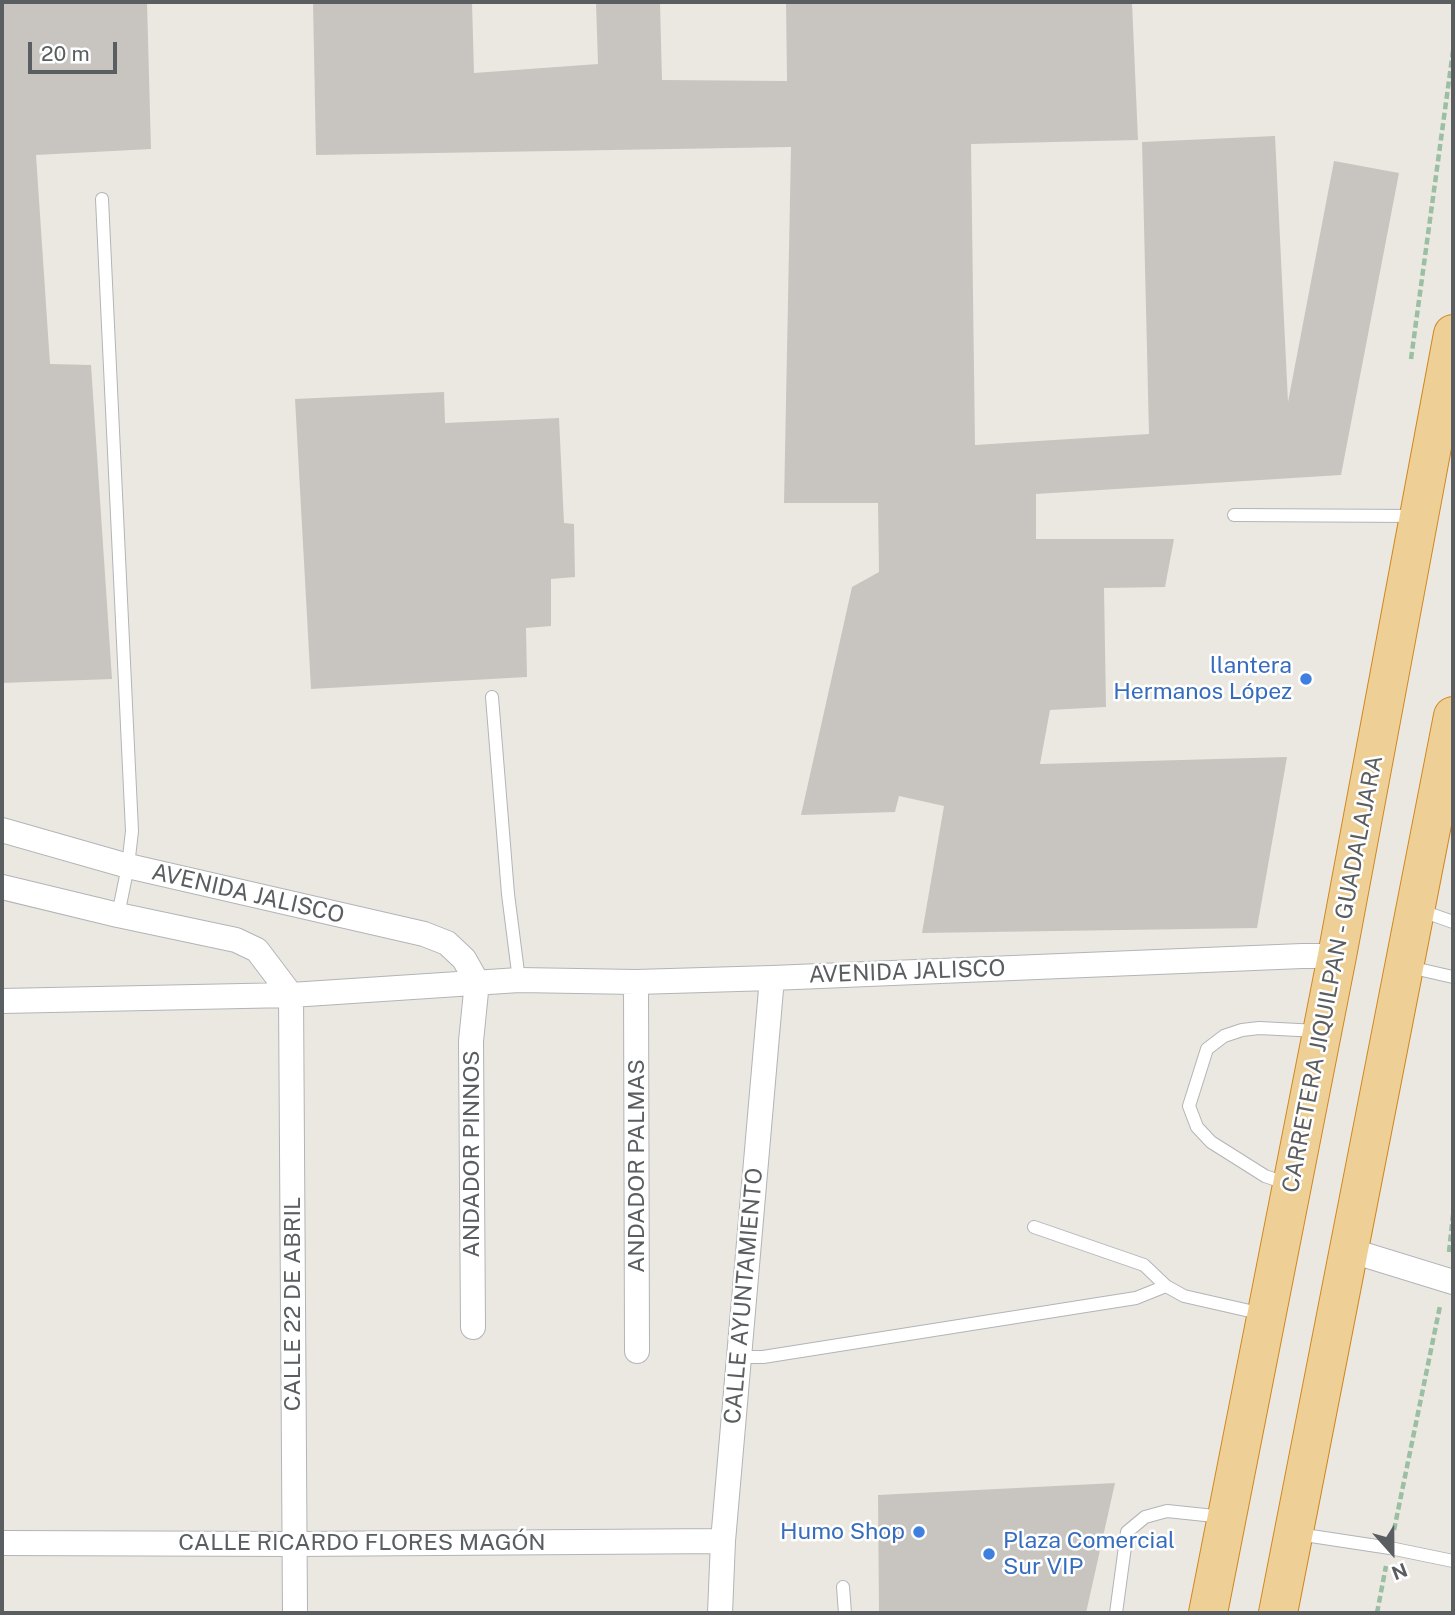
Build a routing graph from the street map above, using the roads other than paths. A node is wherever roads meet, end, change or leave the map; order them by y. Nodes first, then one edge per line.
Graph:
1 (102, 199) dead end
2 (1453, 334) edge
3 (1234, 515) dead end
4 (1419, 516) junction
5 (492, 697) dead end
6 (1453, 716) edge
7 (1449, 758) edge
8 (2, 830) edge
9 (128, 866) junction
10 (2, 887) edge
11 (1416, 909) junction
12 (118, 915) junction
13 (1453, 922) edge
14 (1337, 956) junction
15 (1405, 966) junction
16 (1453, 977) edge
17 (772, 978) junction
18 (519, 980) junction
19 (477, 982) junction
20 (636, 982) junction
21 (291, 995) junction
22 (2, 1000) edge
23 (1322, 1031) junction
24 (1292, 1185) junction
25 (1034, 1227) dead end
26 (1349, 1250) junction
27 (1449, 1280) edge
28 (1166, 1286) junction
29 (1267, 1315) junction
30 (473, 1327) dead end
31 (637, 1351) dead end
32 (739, 1357) junction
33 (1227, 1517) junction
34 (1294, 1533) junction
35 (723, 1541) junction
36 (2, 1543) edge
37 (295, 1544) junction
38 (1453, 1561) edge
39 (843, 1587) dead end
40 (295, 1613) edge
41 (720, 1613) edge
42 (845, 1613) edge
43 (1116, 1613) edge
44 (1208, 1613) edge
45 (1278, 1613) edge

1 - 9 lane
2 - 4 highway, CARRETERA JIQUILPAN - GUADALAJARA
3 - 4 lane
4 - 14 highway, CARRETERA JIQUILPAN - GUADALAJARA
5 - 18 lane
6 - 7 highway
7 - 11 highway
8 - 9 street, AVENIDA JALISCO
9 - 12 lane
9 - 19 street, AVENIDA JALISCO
10 - 12 street, AVENIDA JALISCO
11 - 13 lane
11 - 15 highway
12 - 21 street, AVENIDA JALISCO
14 - 17 street, AVENIDA JALISCO
14 - 23 highway, CARRETERA JIQUILPAN - GUADALAJARA
15 - 16 lane
15 - 26 highway
17 - 20 street, AVENIDA JALISCO
17 - 32 street, CALLE AYUNTAMIENTO
18 - 19 street, AVENIDA JALISCO
18 - 20 street, AVENIDA JALISCO
19 - 21 street, AVENIDA JALISCO
19 - 30 street, ANDADOR PINNOS
20 - 31 street, ANDADOR PALMAS
21 - 22 street
21 - 37 street, CALLE 22 DE ABRIL
23 - 24 highway, CARRETERA JIQUILPAN - GUADALAJARA
23 - 24 lane
24 - 29 highway, CARRETERA JIQUILPAN - GUADALAJARA
25 - 28 lane
26 - 27 street
26 - 34 highway
28 - 29 lane
28 - 32 lane
29 - 33 highway, CARRETERA JIQUILPAN - GUADALAJARA
32 - 35 street, CALLE AYUNTAMIENTO
33 - 43 lane
33 - 44 highway, CARRETERA JIQUILPAN - GUADALAJARA
34 - 38 lane
34 - 45 highway
35 - 37 street, CALLE RICARDO FLORES MAGÓN
35 - 41 street, CALLE AYUNTAMIENTO
36 - 37 street, CALLE RICARDO FLORES MAGÓN
37 - 40 street, CALLE 22 DE ABRIL
39 - 42 lane

